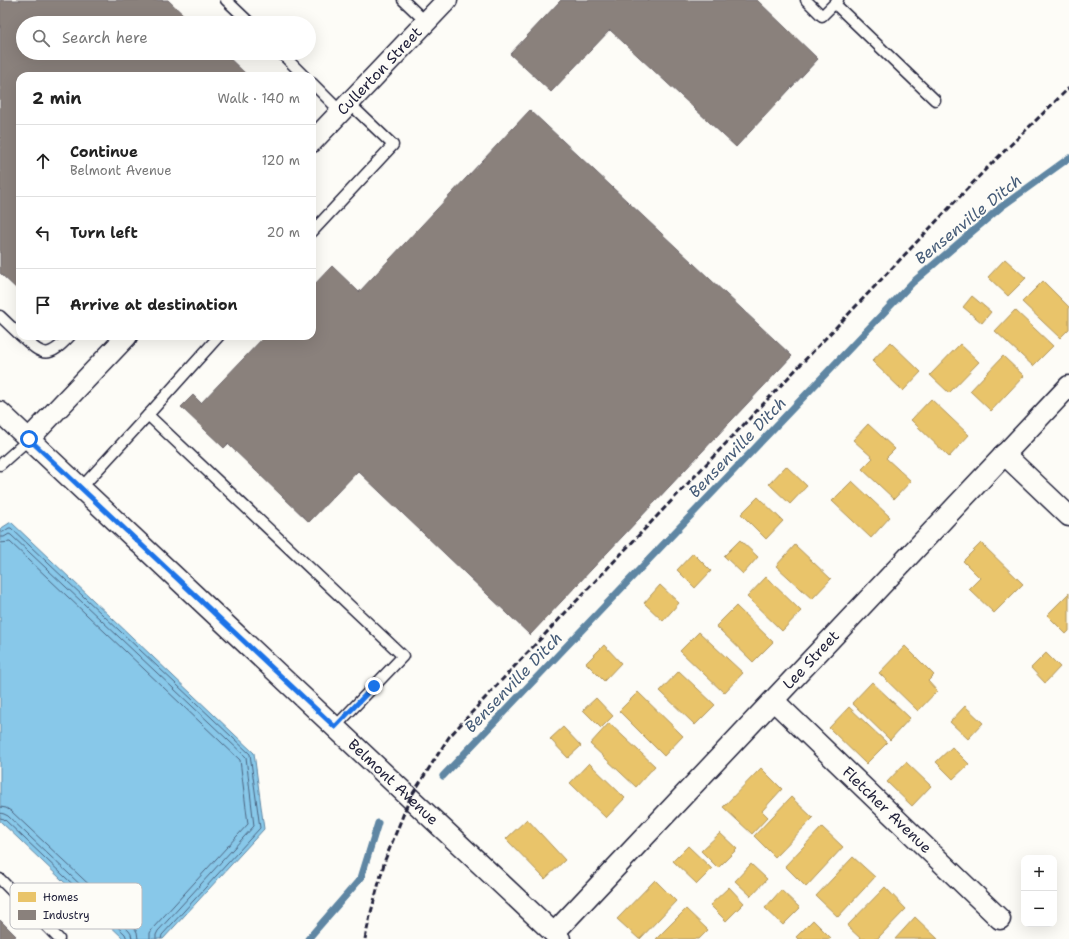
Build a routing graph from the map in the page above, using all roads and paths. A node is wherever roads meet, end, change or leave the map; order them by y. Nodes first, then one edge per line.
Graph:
1 (226, 0) edge
2 (403, 0) edge
3 (447, 0) edge
4 (806, 0) edge
5 (836, 2) edge
6 (243, 16) edge
7 (426, 22) junction
8 (288, 60) edge
9 (300, 72) edge
10 (316, 86) edge
11 (935, 100) dead end
12 (345, 107) junction
13 (316, 138) edge
14 (316, 228) edge
15 (0, 316) edge
16 (16, 330) edge
17 (26, 340) edge
18 (66, 340) edge
19 (123, 340) edge
20 (215, 340) edge
21 (1069, 386) edge
22 (0, 412) edge
23 (148, 416) junction
24 (29, 439) junction
25 (1004, 454) junction
26 (0, 465) edge
27 (81, 488) junction
28 (1069, 516) edge
29 (774, 701) junction
30 (335, 727) junction
31 (0, 879) edge
32 (10, 889) edge
33 (1000, 919) dead end
34 (48, 929) edge
35 (554, 937) edge
36 (58, 939) edge

1 - 6 lane
2 - 7 lane
3 - 7 street, Cullerton Street
4 - 5 lane
5 - 11 lane
7 - 12 street, Cullerton Street
8 - 9 lane
10 - 12 lane
12 - 13 street, Cullerton Street
12 - 14 lane
15 - 16 lane
17 - 18 lane
19 - 24 street
20 - 23 lane
21 - 25 street, Lee Street
22 - 24 street, Belmont Avenue
23 - 27 lane
23 - 30 lane
24 - 26 lane
24 - 27 street, Belmont Avenue
25 - 28 street
25 - 29 street, Lee Street
27 - 30 street, Belmont Avenue
29 - 33 street, Fletcher Avenue
29 - 35 street, Lee Street
30 - 35 street, Belmont Avenue
31 - 32 lane
34 - 36 lane

